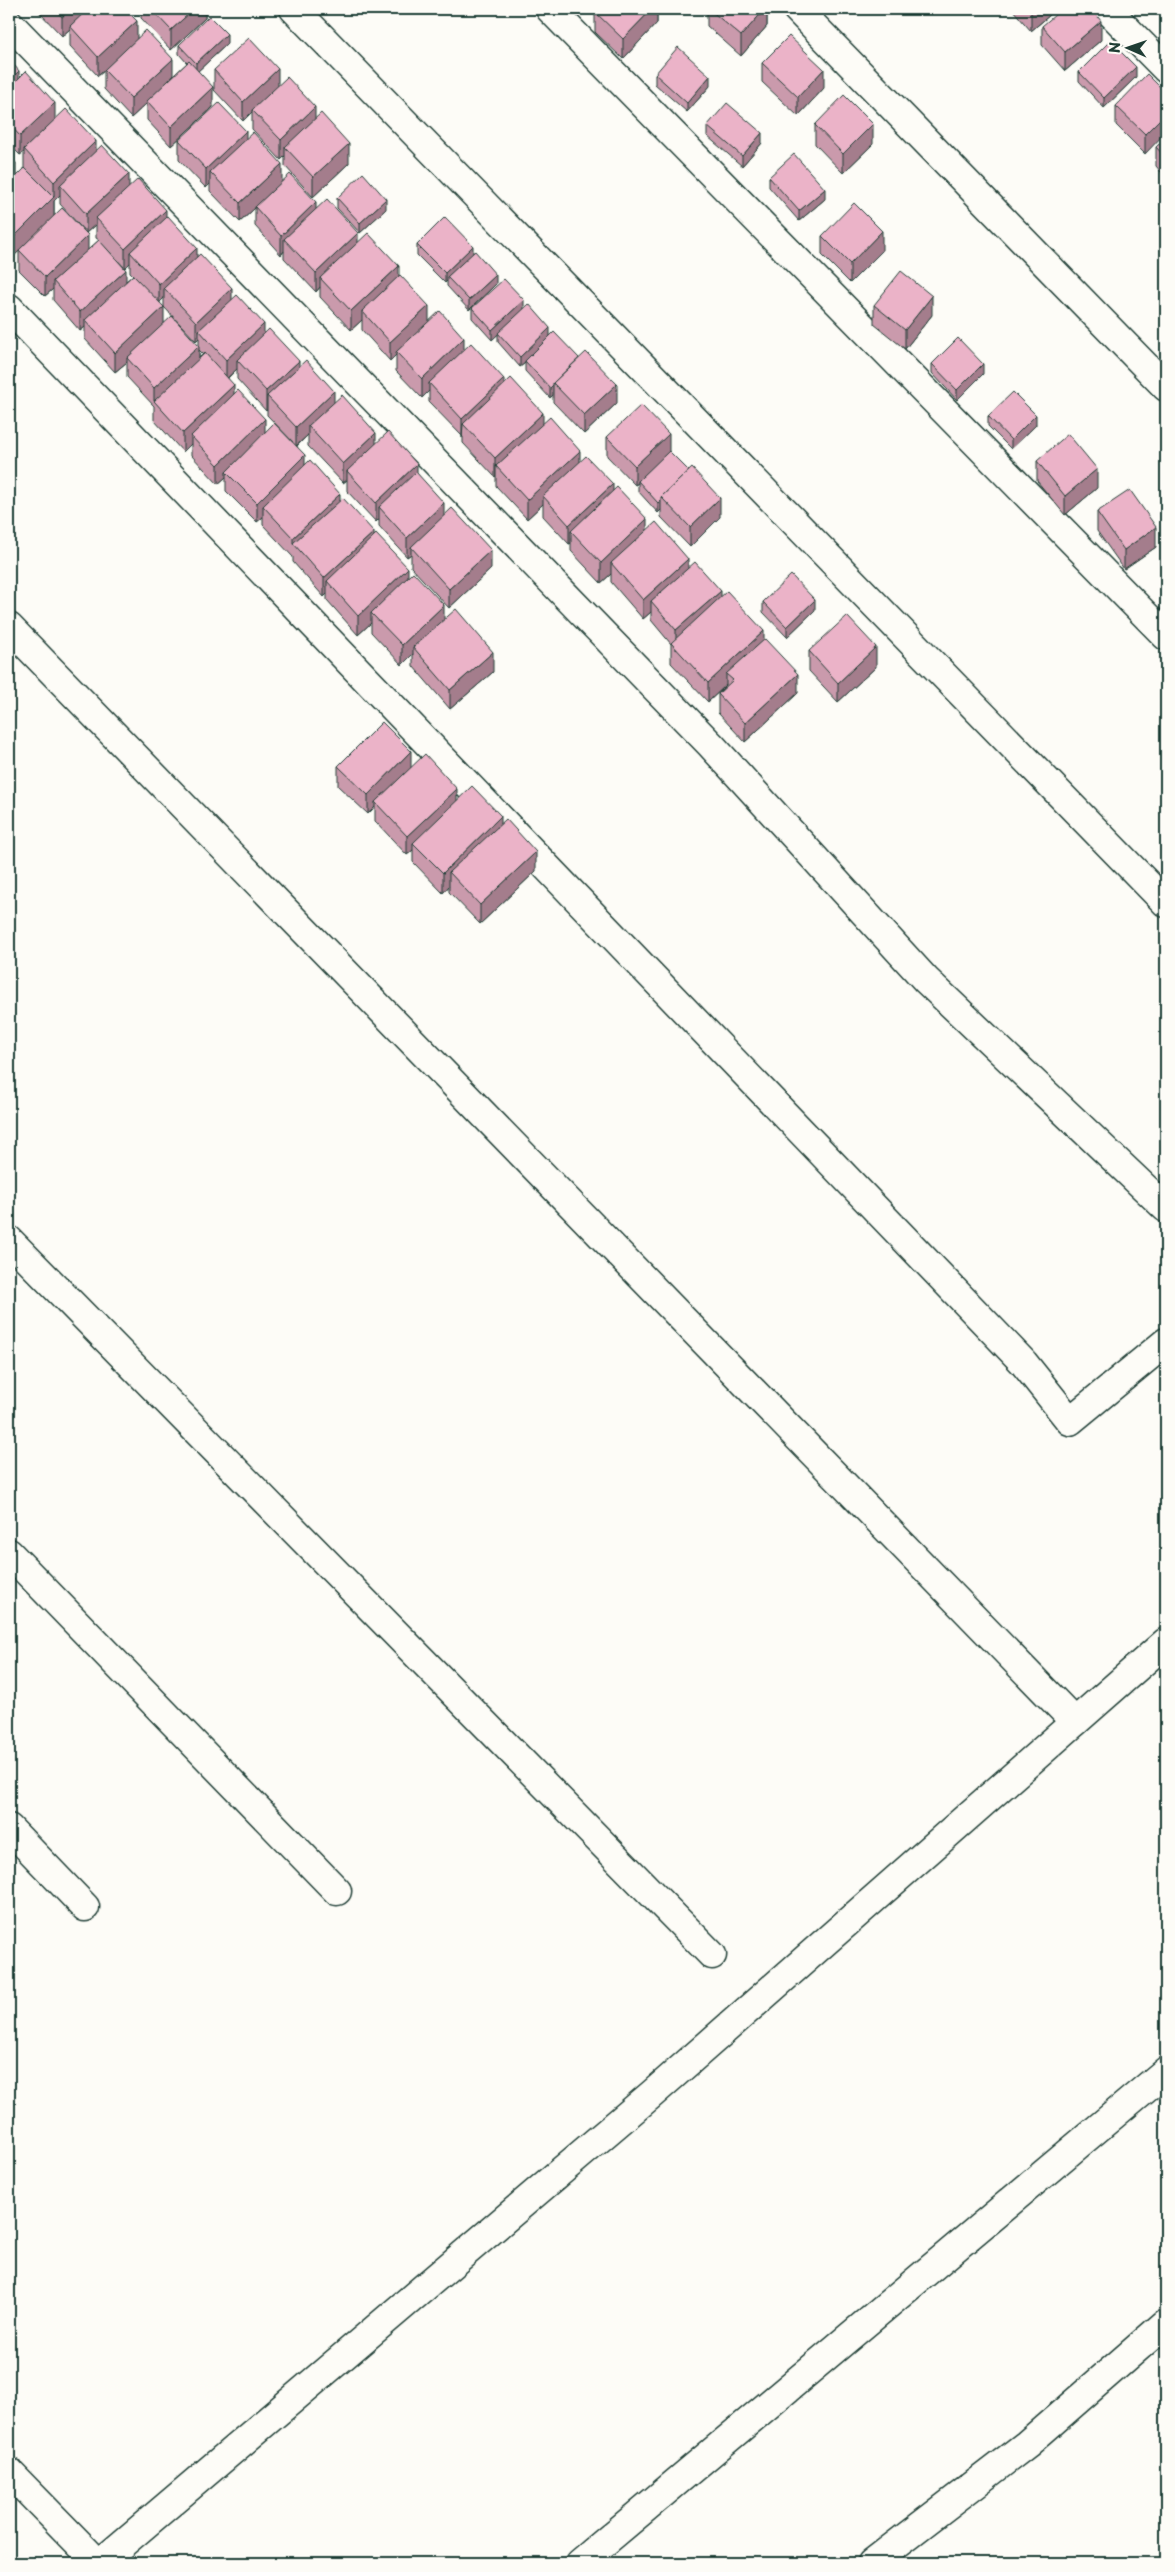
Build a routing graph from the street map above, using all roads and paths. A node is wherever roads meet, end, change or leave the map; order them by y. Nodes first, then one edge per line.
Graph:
1 (294, 9) edge
2 (550, 9) edge
3 (797, 9) edge
4 (1107, 9) edge
5 (9, 24) edge
6 (1166, 69) edge
7 (9, 308) edge
8 (1166, 386) edge
9 (9, 627) edge
10 (1166, 636) edge
11 (1166, 904) edge
12 (1166, 1208) edge
13 (9, 1240) edge
14 (1166, 1342) edge
15 (9, 1553) edge
16 (1166, 1642) edge
17 (1075, 1722) junction
18 (9, 1828) edge
19 (338, 1891) dead end
20 (85, 1907) dead end
21 (712, 1955) dead end
22 (1166, 2071) edge
23 (1166, 2323) edge
24 (9, 2472) edge
25 (99, 2563) edge
26 (580, 2563) edge
27 (872, 2563) edge

1 - 11 street
2 - 10 street
3 - 8 street
4 - 6 street
5 - 12 street
7 - 14 street
9 - 17 street
13 - 21 street
15 - 19 street
16 - 17 street
17 - 25 street
18 - 20 street
22 - 26 street
23 - 27 street
24 - 25 street

